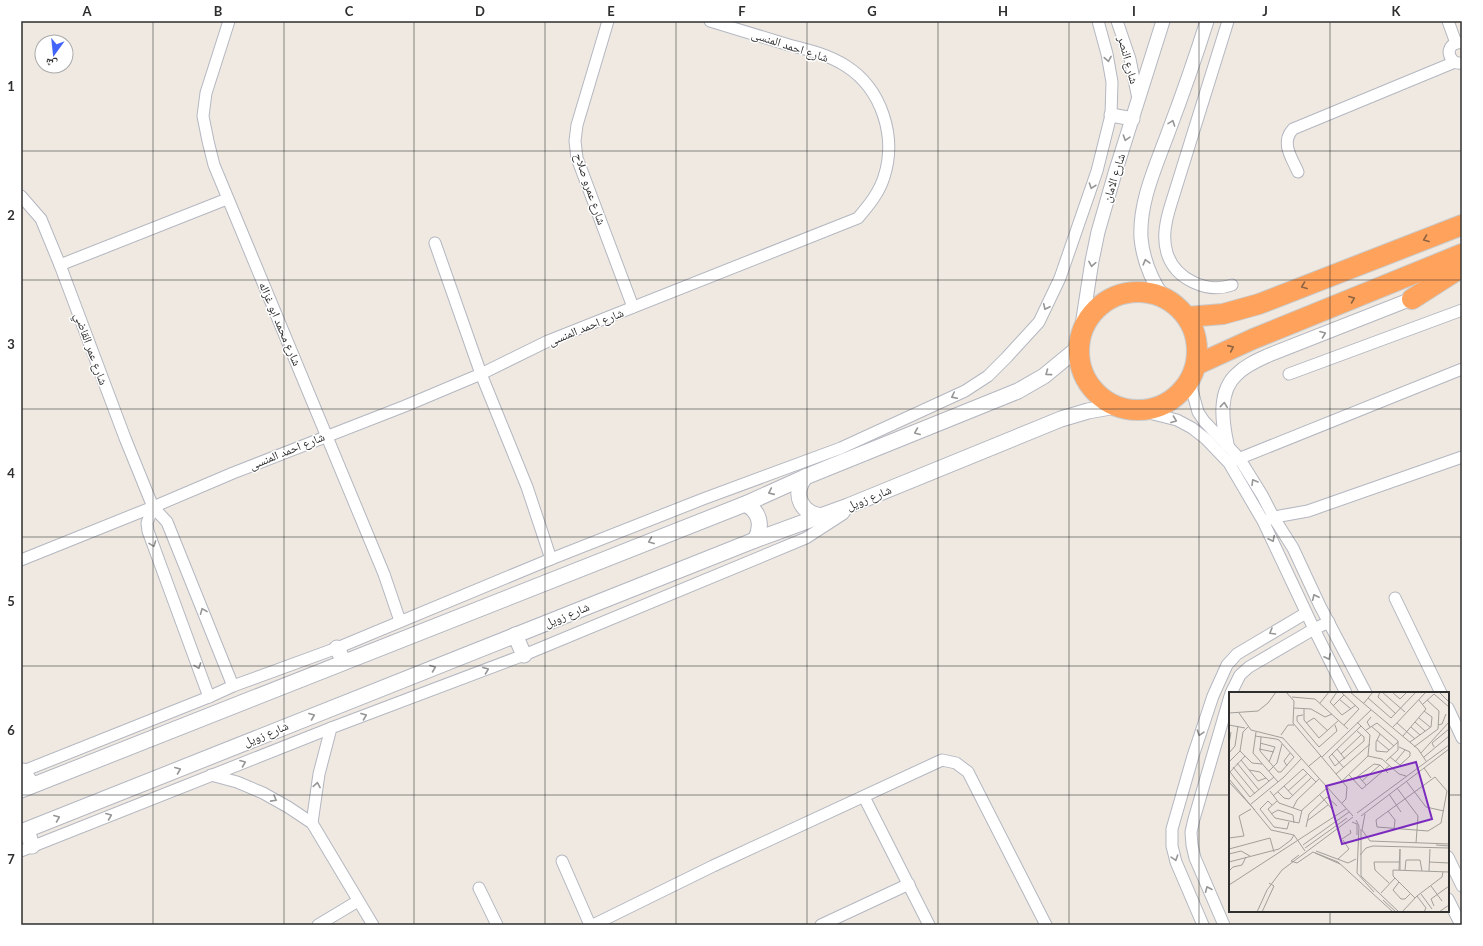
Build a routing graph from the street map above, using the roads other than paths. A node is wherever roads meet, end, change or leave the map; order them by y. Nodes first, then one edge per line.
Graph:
1 (229, 21) edge
2 (608, 21) edge
3 (710, 21) edge
4 (1098, 21) edge
5 (1117, 21) edge
6 (1163, 21) edge
7 (1207, 21) edge
8 (1228, 21) edge
9 (1448, 21) edge
10 (1459, 43) edge
11 (1459, 63) edge
12 (1138, 100) junction
13 (1111, 115) junction
14 (1133, 119) junction
15 (1298, 172) dead end
16 (21, 196) edge
17 (227, 199) junction
18 (1462, 226) edge
19 (435, 243) dead end
20 (1462, 254) edge
21 (60, 265) junction
22 (1462, 267) edge
23 (1462, 279) edge
24 (1232, 285) dead end
25 (1163, 297) junction
26 (1412, 299) junction
27 (633, 308) junction
28 (1462, 310) edge
29 (1187, 317) junction
30 (1079, 343) junction
31 (1462, 369) edge
32 (1194, 371) junction
33 (481, 374) junction
34 (1289, 374) dead end
35 (1116, 406) junction
36 (1137, 410) junction
37 (327, 436) junction
38 (1227, 444) junction
39 (1462, 457) edge
40 (1234, 460) junction
41 (805, 477) junction
42 (745, 504) junction
43 (848, 506) junction
44 (154, 507) junction
45 (823, 516) junction
46 (1274, 518) junction
47 (1263, 521) junction
48 (754, 540) junction
49 (1293, 548) junction
50 (1279, 555) junction
51 (551, 559) junction
52 (21, 560) edge
53 (1395, 598) dead end
54 (1306, 613) junction
55 (400, 621) junction
56 (1329, 622) junction
57 (1314, 629) junction
58 (515, 635) junction
59 (337, 648) junction
60 (524, 655) junction
61 (344, 662) junction
62 (233, 686) junction
63 (1232, 692) edge
64 (1346, 692) edge
65 (1365, 692) edge
66 (1441, 692) edge
67 (209, 697) junction
68 (1229, 699) edge
69 (1449, 710) edge
70 (331, 728) junction
71 (1462, 738) edge
72 (1193, 756) junction
73 (1210, 762) junction
74 (22, 772) edge
75 (212, 775) junction
76 (26, 787) edge
77 (864, 797) junction
78 (312, 823) junction
79 (24, 831) edge
80 (26, 849) edge
81 (1449, 859) edge
82 (562, 861) dead end
83 (909, 884) junction
84 (1462, 886) edge
85 (479, 888) dead end
86 (358, 901) junction
87 (1449, 901) edge
88 (318, 925) edge
89 (372, 925) edge
90 (497, 925) edge
91 (590, 925) edge
92 (594, 925) edge
93 (821, 925) edge
94 (929, 925) edge
95 (1046, 925) edge
96 (1203, 925) edge
97 (1224, 925) edge
98 (1460, 925) edge

1 - 17 street, شارع محمد ابو غزاله
2 - 27 street, شارع عمرو صلاح
3 - 27 street, شارع احمد المنسى
4 -> 13 street
5 - 12 street, شارع النصر
6 - 12 street, شارع الامان
25 -> 7 street
8 - 24 street
9 - 10 street
10 - 11 street
11 - 15 street
12 - 14 street, شارع الامان
13 - 14 street
13 -> 51 street
14 -> 30 street, شارع الامان
16 - 21 street, شارع عمر القاضي
17 - 21 street
17 - 37 street, شارع محمد ابو غزاله
18 -> 29 highway
19 - 33 street
32 -> 20 highway
21 - 44 street, شارع عمر القاضي
22 - 26 highway
23 - 26 street
25 - 29 highway
25 - 30 highway
38 -> 26 street
27 - 33 street, شارع احمد المنسى
28 - 34 street
29 - 32 highway
30 - 35 highway
30 -> 41 main road
31 - 40 street
32 - 36 highway
32 - 38 street
33 - 37 street, شارع احمد المنسى
33 - 51 street
35 - 36 highway
35 - 43 main road, شارع زويل
36 -> 40 street
37 - 44 street, شارع احمد المنسى
37 - 55 street, شارع محمد ابو غزاله
38 - 40 street
39 - 46 street
46 -> 40 street
40 - 47 street
41 -> 42 main road
41 - 45 main road
42 - 48 main road
42 -> 61 main road
43 - 45 main road, شارع زويل
43 - 60 street
44 - 52 street, شارع احمد المنسى
62 -> 44 street, شارع عمر القاضي
44 -> 67 street
45 - 48 main road, شارع زويل
46 - 47 street
46 - 49 street
47 -> 50 street
48 - 58 main road, شارع زويل
49 - 50 street
56 -> 49 street
50 - 54 street
51 - 55 street
53 - 66 street
54 - 57 street
54 -> 72 street
55 - 59 street
56 - 57 street
56 - 65 street
57 - 63 street
57 -> 64 street
58 - 60 main road
79 -> 58 main road, شارع زويل
59 - 61 main road
59 - 62 street
70 -> 60 street
61 - 76 main road
62 - 67 street
67 - 74 street
68 - 73 street
69 - 71 street
75 -> 70 street
78 -> 70 street
72 - 73 street
72 -> 96 street
97 -> 73 street
74 - 76 main road
75 -> 78 street
80 -> 75 street
77 - 83 street
77 - 92 street
77 - 95 street
78 - 86 street
79 - 80 main road
81 - 84 street
82 - 91 street
83 - 93 street
83 - 94 street
85 - 90 street
86 - 88 street
86 - 89 street
87 - 98 street

